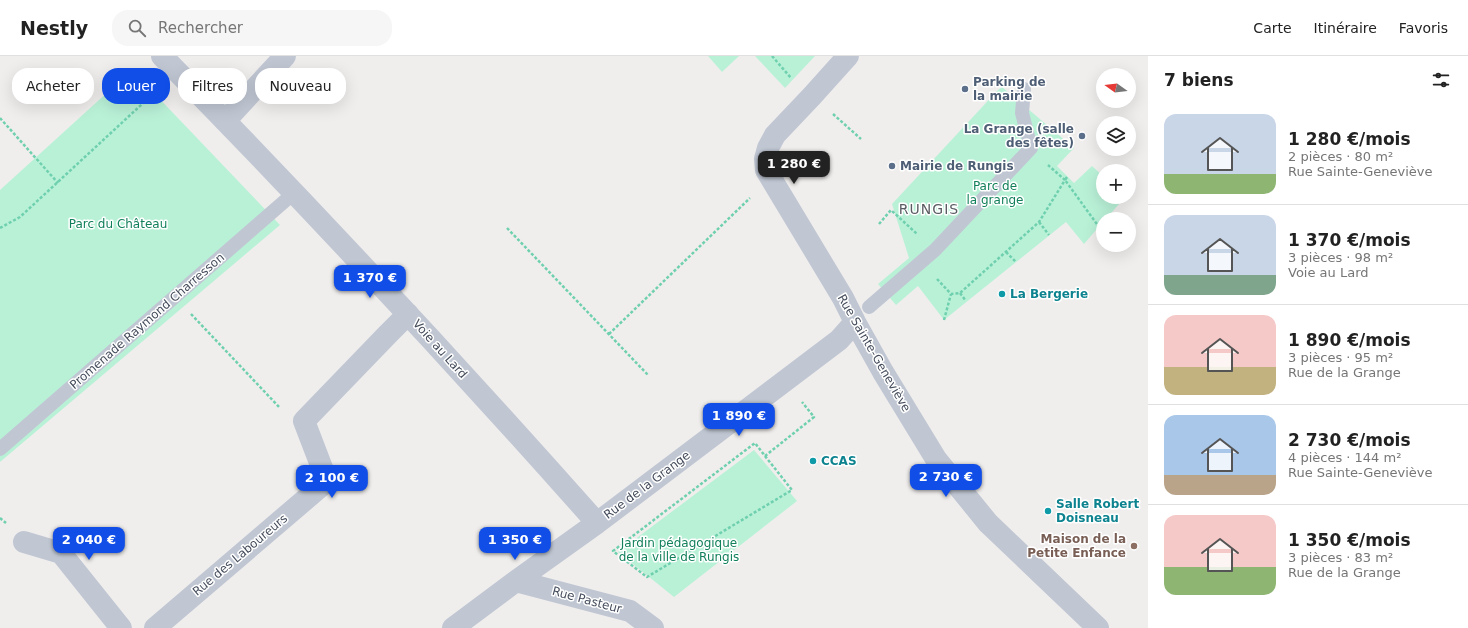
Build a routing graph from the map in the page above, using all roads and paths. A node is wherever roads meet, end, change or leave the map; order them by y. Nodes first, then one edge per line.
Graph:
1 (162, 56) edge
2 (285, 56) edge
3 (772, 56) edge
4 (848, 56) edge
5 (792, 80) dead end
6 (1024, 89) dead end
7 (142, 104) edge
8 (828, 110) dead end
9 (0, 118) edge
10 (225, 121) junction
11 (861, 140) dead end
12 (1031, 148) junction
13 (1067, 177) dead end
14 (1065, 180) junction
15 (58, 183) junction
16 (294, 193) junction
17 (755, 193) dead end
18 (1039, 222) junction
19 (1096, 223) edge
20 (879, 224) dead end
21 (0, 228) edge
22 (508, 228) dead end
23 (1049, 235) dead end
24 (935, 250) junction
25 (1006, 252) junction
26 (921, 262) junction
27 (1016, 262) dead end
28 (960, 293) junction
29 (952, 294) junction
30 (175, 297) junction
31 (966, 301) dead end
32 (408, 314) junction
33 (862, 315) junction
34 (944, 320) dead end
35 (609, 334) junction
36 (648, 375) dead end
37 (801, 401) dead end
38 (304, 421) junction
39 (0, 449) edge
40 (765, 456) junction
41 (597, 523) junction
42 (24, 542) dead end
43 (516, 581) junction
44 (121, 628) edge
45 (155, 628) edge
46 (453, 628) edge
47 (653, 628) edge
48 (1098, 628) edge

1 - 10 street, Voie au Lard
2 - 10 street
3 - 5 path
4 - 33 street, Rue Sainte-Geneviève
6 - 12 lane
7 - 15 path
8 - 11 path
9 - 15 path
10 - 16 street, Voie au Lard
12 - 14 path
12 - 24 lane
13 - 14 path
14 - 18 path
14 - 19 path
15 - 21 path
16 - 30 lane, Promenade Raymond Charresson
16 - 32 street, Voie au Lard
17 - 35 path
18 - 23 path
18 - 25 path
20 - 24 path
22 - 35 path
24 - 26 lane
25 - 27 path
25 - 28 path
26 - 29 path
26 - 33 lane
28 - 29 path
28 - 31 path
29 - 34 path
30 - 38 path
30 - 39 lane, Promenade Raymond Charresson
32 - 38 street
32 - 41 street, Voie au Lard
33 - 41 street, Rue de la Grange
33 - 48 street, Rue Sainte-Geneviève
35 - 36 path
37 - 40 path
38 - 45 street, Rue des Laboureurs
40 - 40 path
41 - 43 street, Rue de la Grange
42 - 44 street
43 - 46 street, Rue de la Grange
43 - 47 street, Rue Pasteur

